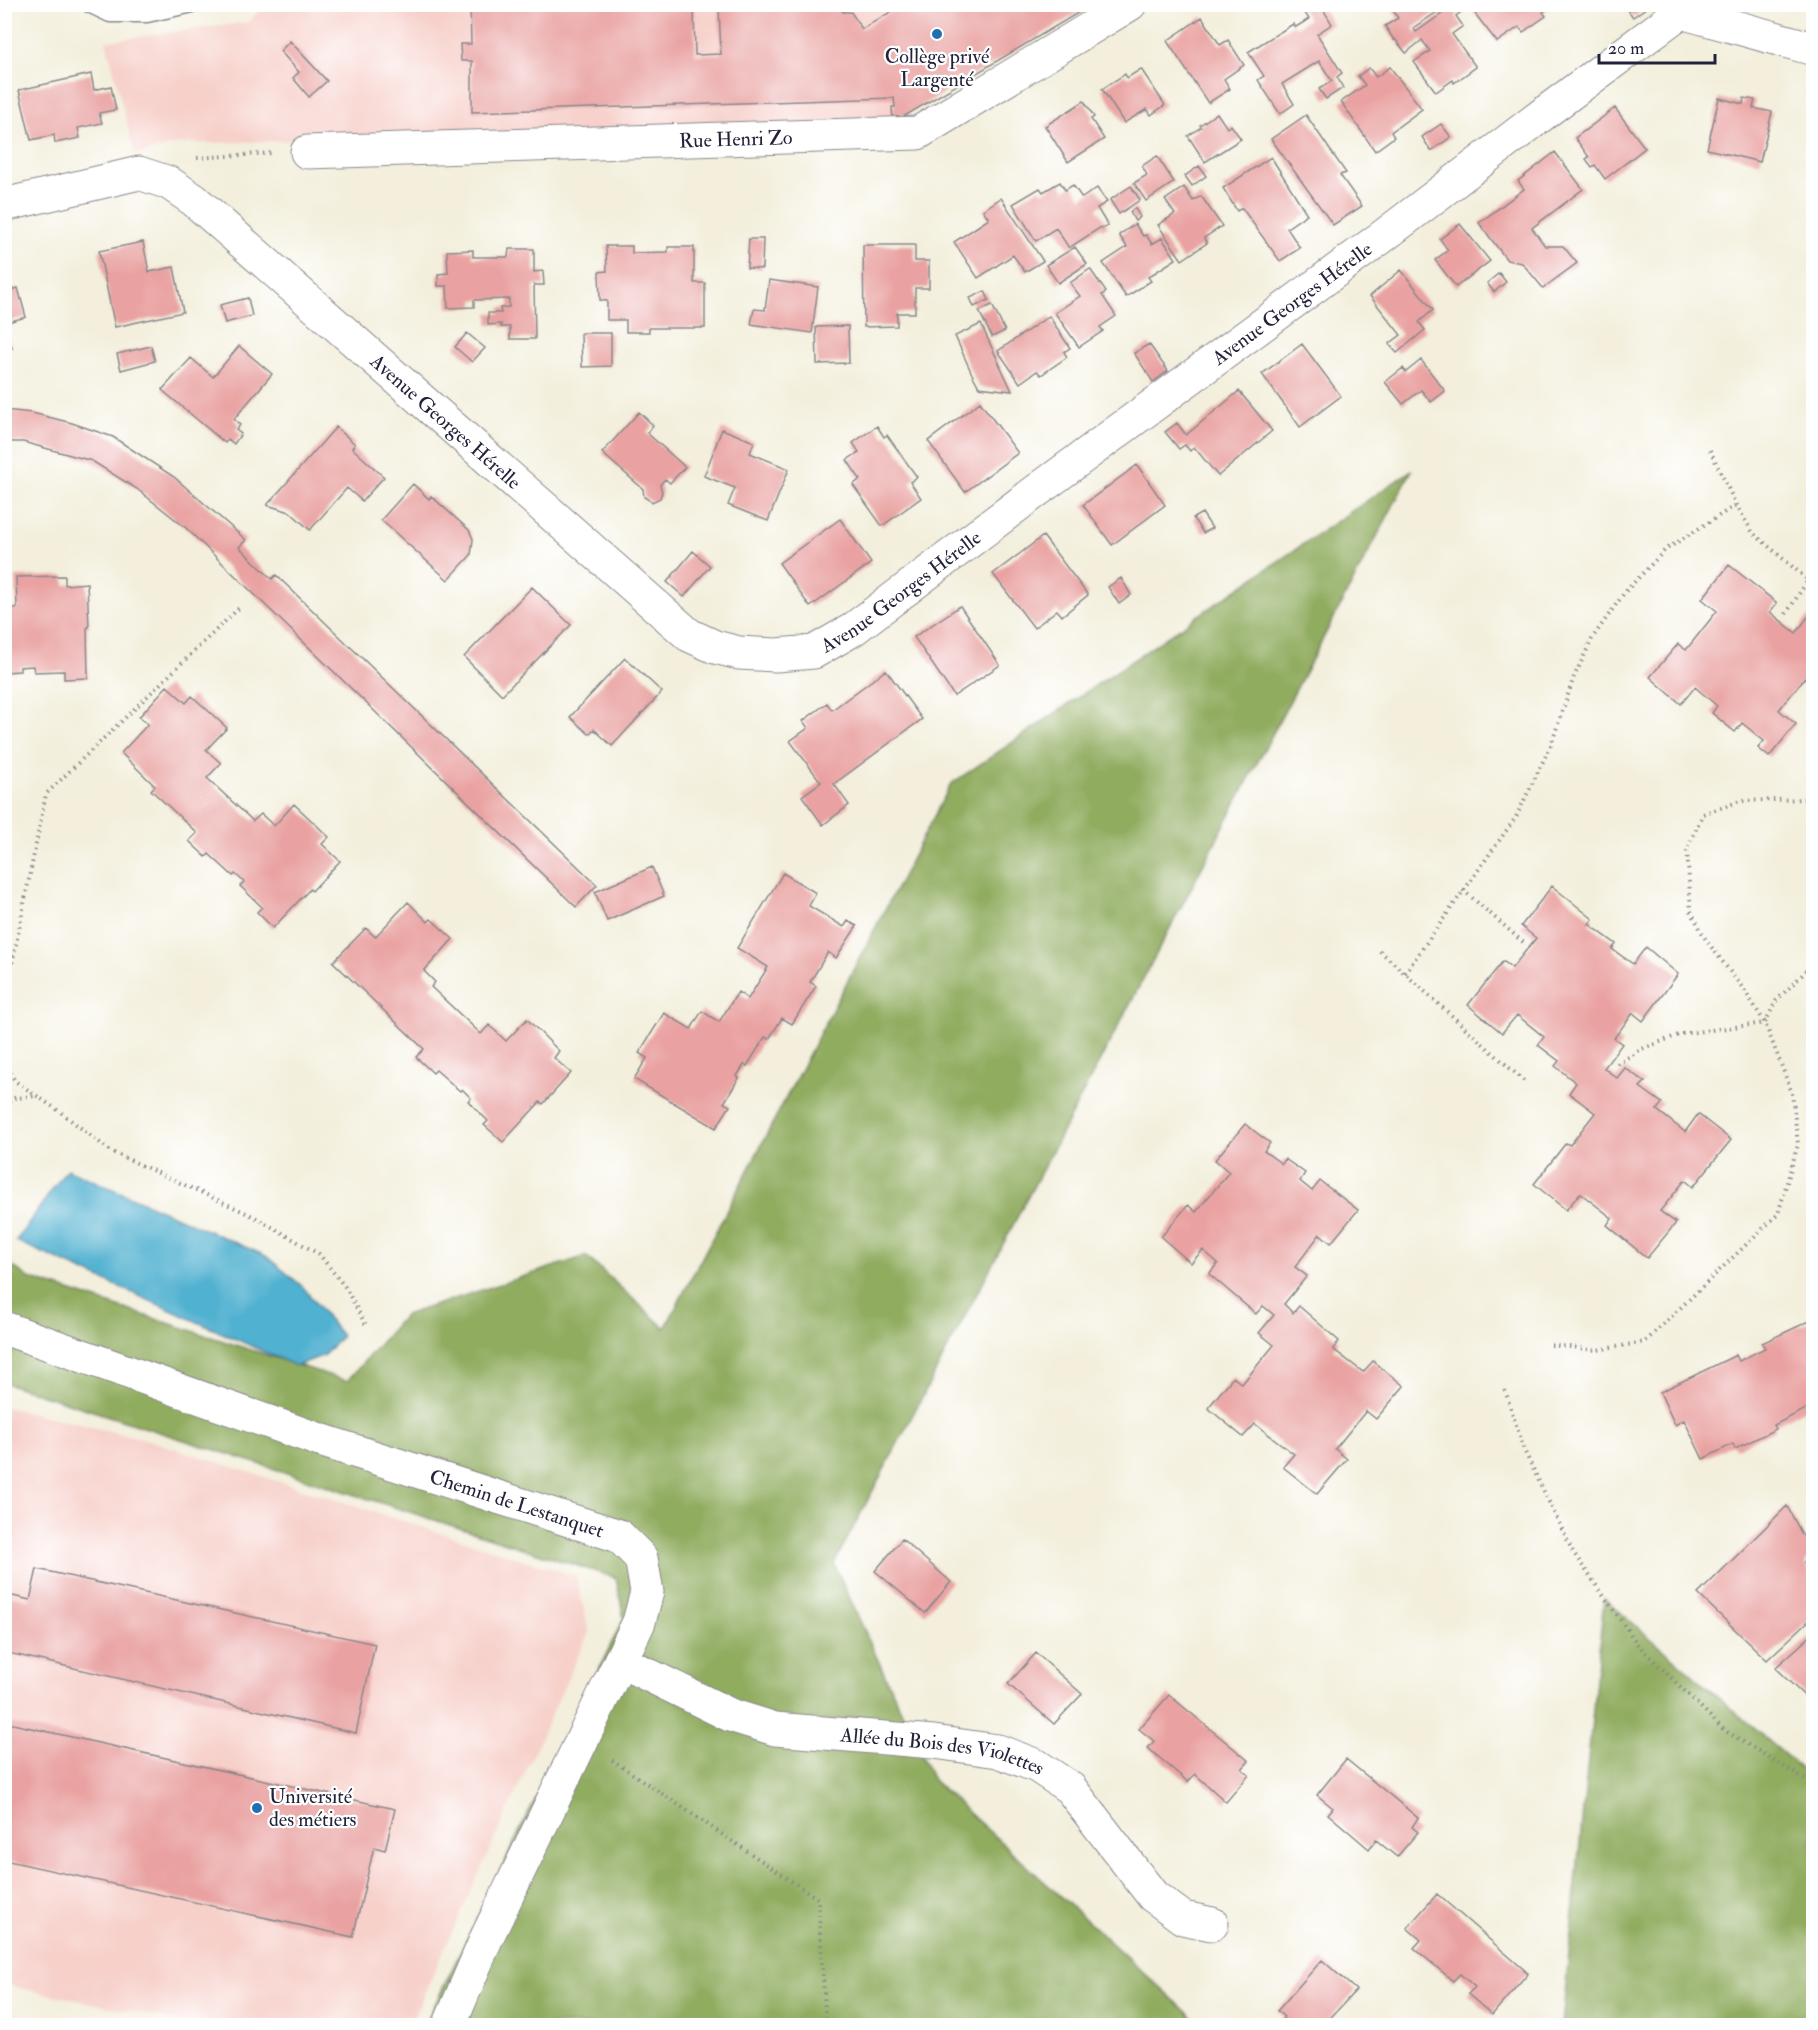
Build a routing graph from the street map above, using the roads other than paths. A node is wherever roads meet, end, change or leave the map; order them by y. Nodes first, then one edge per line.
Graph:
1 (89, 4) edge
2 (193, 4) edge
3 (1130, 4) edge
4 (1686, 8) edge
5 (1814, 49) edge
6 (307, 152) dead end
7 (4, 204) edge
8 (4, 1328) edge
9 (620, 1661) junction
10 (1212, 1924) dead end
11 (449, 2025) edge

1 - 2 lane
3 - 6 street, Rue Henri Zo
4 - 5 street
4 - 7 street, Avenue Georges Hérelle
8 - 9 street, Chemin de Lestanquet
9 - 10 street, Allée du Bois des Violettes
9 - 11 street, Chemin de Lestanquet

